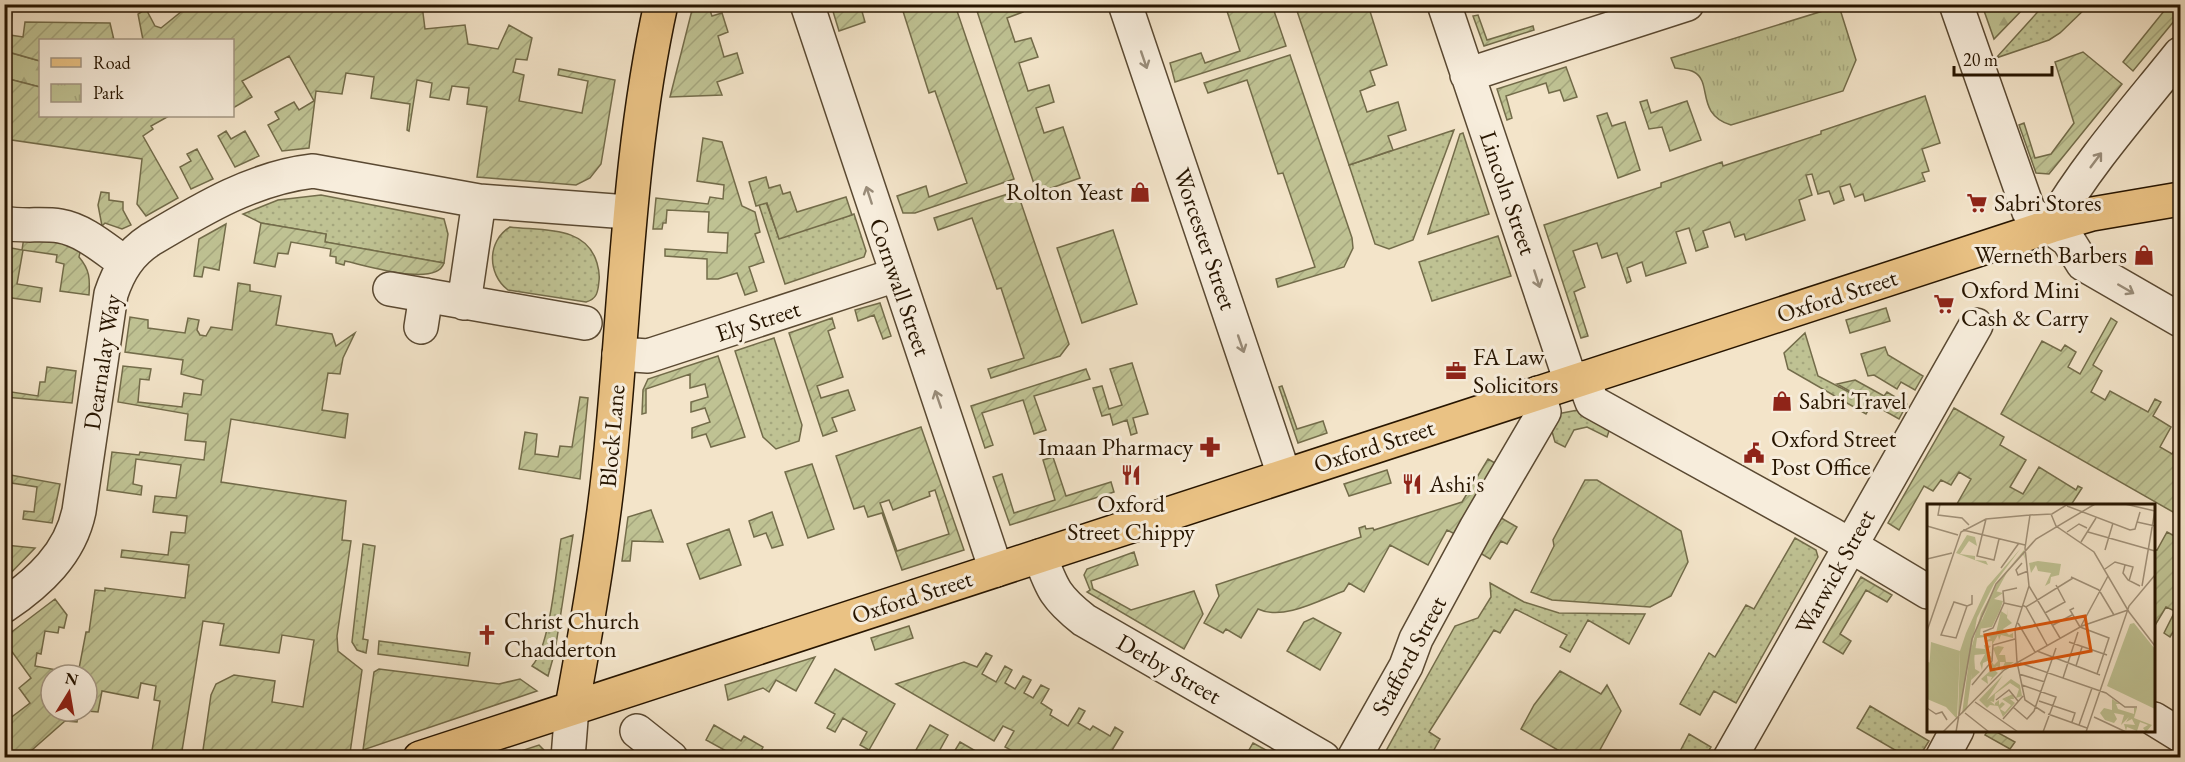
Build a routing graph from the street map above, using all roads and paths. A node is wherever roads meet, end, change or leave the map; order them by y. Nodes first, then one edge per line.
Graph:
1 (661, 4) edge
2 (807, 4) edge
3 (1125, 4) edge
4 (1444, 4) edge
5 (1687, 4) edge
6 (1956, 4) edge
7 (2181, 54) edge
8 (1467, 75) junction
9 (2181, 199) edge
10 (479, 201) junction
11 (628, 212) junction
12 (4, 223) edge
13 (2051, 226) junction
14 (125, 263) junction
15 (896, 275) junction
16 (390, 289) dead end
17 (426, 295) junction
18 (464, 303) junction
19 (2181, 320) edge
20 (585, 323) dead end
21 (1976, 326) dead end
22 (421, 327) dead end
23 (619, 354) junction
24 (1577, 380) junction
25 (1538, 393) junction
26 (1284, 475) junction
27 (1850, 545) junction
28 (1040, 556) junction
29 (996, 570) junction
30 (1927, 591) edge
31 (4, 606) edge
32 (572, 707) junction
33 (2155, 720) edge
34 (637, 731) dead end
35 (1956, 732) edge
36 (2181, 735) edge
37 (420, 758) edge
38 (568, 758) edge
39 (671, 758) edge
40 (1323, 758) edge
41 (1353, 758) edge
42 (1730, 758) edge
43 (1942, 758) edge

1 - 11 main road, Block Lane
15 -> 2 street, Cornwall Street
3 -> 26 street, Worcester Street
4 - 8 street, Lincoln Street
5 - 8 street
6 - 13 street
13 -> 7 street
8 -> 24 street, Lincoln Street
9 - 13 main road, Oxford Street
10 - 11 street, Dearnalay Way
10 - 14 street, Dearnalay Way
10 - 18 street
11 - 23 main road, Block Lane
12 - 14 street
13 -> 19 street
13 - 24 main road, Oxford Street
14 - 31 street, Dearnalay Way
15 - 23 street, Ely Street
29 -> 15 street, Cornwall Street
16 - 17 street
17 - 18 street
17 - 22 street
18 - 20 street
21 - 27 street, Warwick Street
23 - 32 main road, Block Lane
24 - 25 main road, Oxford Street
24 - 27 street, Lincoln Street
25 - 26 main road, Oxford Street
25 - 41 street, Stafford Street
26 - 28 main road, Oxford Street
27 - 30 street, Lincoln Street
27 - 42 street, Warwick Street
28 - 29 main road, Oxford Street
28 - 40 street, Derby Street
29 - 32 main road, Oxford Street
32 - 37 main road
32 - 38 street
33 - 36 street
34 - 39 street
35 - 43 street

